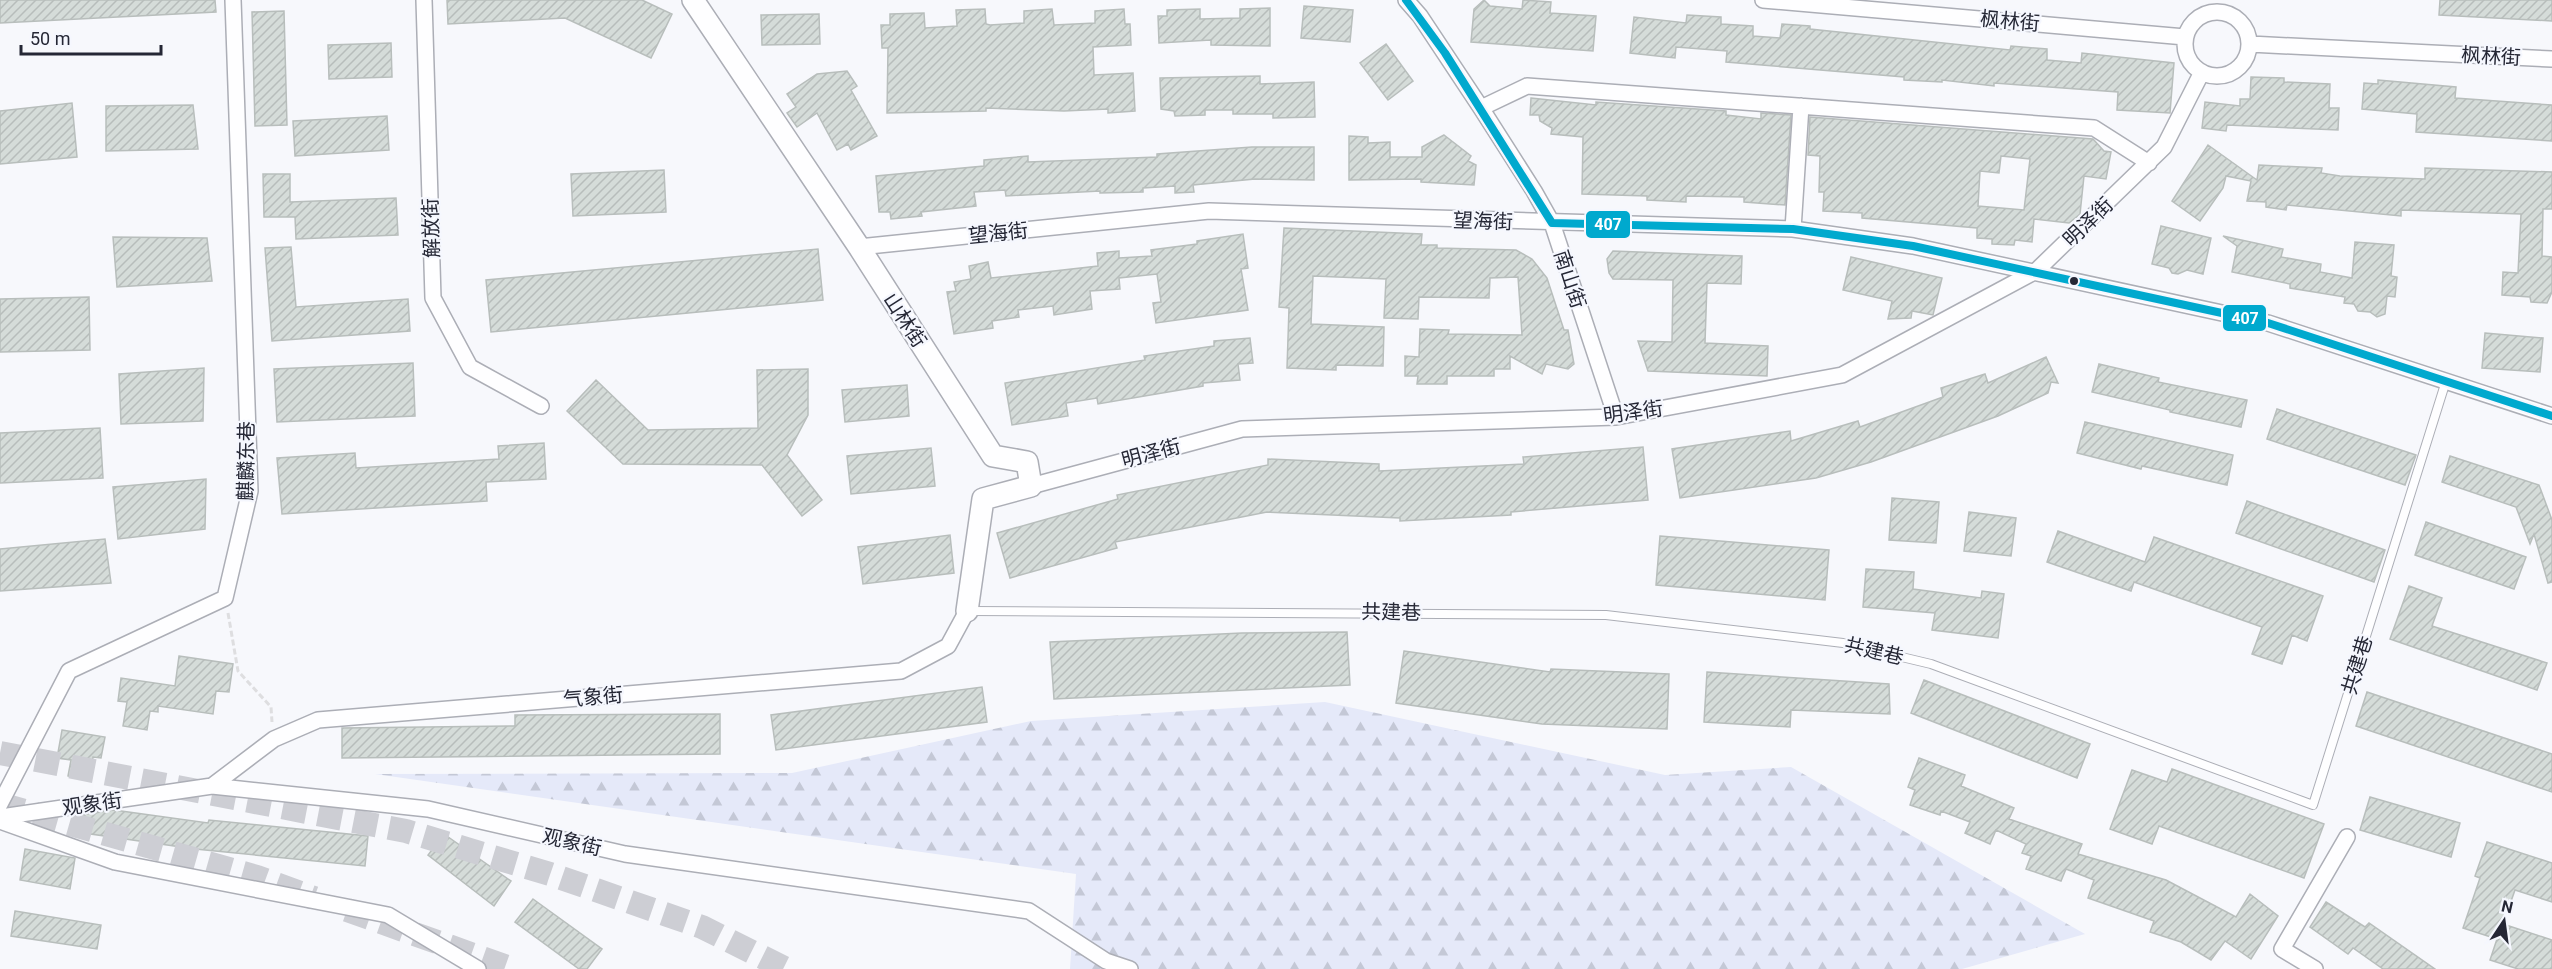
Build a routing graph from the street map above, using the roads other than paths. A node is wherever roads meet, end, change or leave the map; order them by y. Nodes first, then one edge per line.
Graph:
1 (233, 0) edge
2 (424, 0) edge
3 (693, 0) edge
4 (1406, 0) edge
5 (1763, 0) edge
6 (2217, 6) edge
7 (2185, 37) junction
8 (2250, 44) junction
9 (2552, 59) edge
10 (2202, 72) junction
11 (1801, 106) junction
12 (1481, 108) junction
13 (2150, 163) junction
14 (1552, 223) junction
15 (1793, 229) junction
16 (859, 247) junction
17 (2036, 271) junction
18 (2446, 381) junction
19 (541, 406) dead end
20 (2552, 416) edge
21 (1616, 417) junction
22 (1031, 486) junction
23 (967, 611) junction
24 (212, 786) junction
25 (0, 804) edge
26 (0, 819) edge
27 (2347, 837) dead end
28 (478, 969) edge
29 (1130, 969) edge
30 (2314, 969) edge

1 - 25 street, 麒麟东巷
2 - 19 street, 解放街
3 - 16 street, 山林街
4 - 12 street, 南山街
5 - 7 street, 枫林街
6 - 7 street
6 - 8 street
7 - 10 street
8 - 9 street, 枫林街
8 - 10 street
10 - 13 street, 明泽街
11 - 12 street
11 - 13 street
11 - 15 street
12 - 14 street, 南山街
13 - 17 street, 明泽街
14 - 15 street, 望海街
14 - 16 street, 望海街
14 - 21 street, 南山街
15 - 17 street, 望海街
16 - 22 street, 山林街
17 - 18 street, 望海街
17 - 21 street, 明泽街
18 - 20 street, 望海街
18 - 23 lane, 共建巷
21 - 22 street, 明泽街
22 - 23 street
23 - 24 street, 气象街
24 - 26 street, 观象街
24 - 29 street, 观象街
26 - 28 street, 观象街
27 - 30 street

